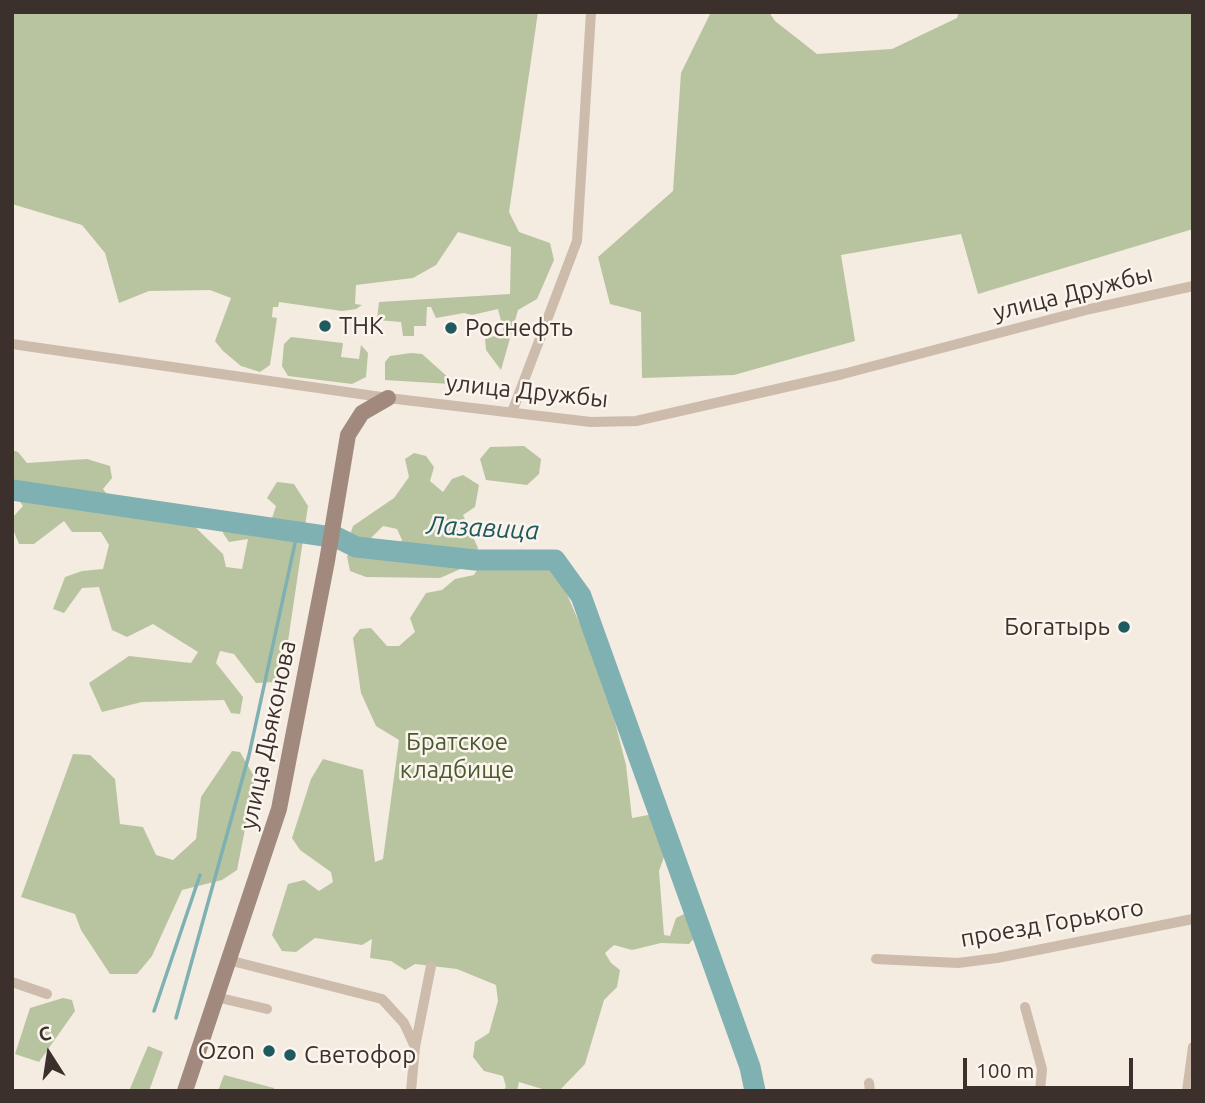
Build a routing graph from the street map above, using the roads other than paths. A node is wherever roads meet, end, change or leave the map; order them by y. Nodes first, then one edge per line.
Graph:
1 (592, 12) edge
2 (1193, 286) edge
3 (12, 344) edge
4 (388, 398) junction
5 (512, 412) junction
6 (1193, 919) edge
7 (876, 959) dead end
8 (228, 960) junction
9 (431, 966) dead end
10 (12, 982) edge
11 (47, 994) dead end
12 (216, 997) junction
13 (1025, 1007) dead end
14 (267, 1009) dead end
15 (415, 1046) junction
16 (1193, 1047) edge
17 (185, 1091) edge
18 (411, 1091) edge
19 (1040, 1091) edge
20 (1187, 1091) edge

1 - 5 street
2 - 5 street, улица Дружбы
3 - 4 street, улица Дружбы
4 - 5 street, улица Дружбы
4 - 8 main road, улица Дьяконова
6 - 7 street, проезд Горького
8 - 12 main road, улица Дьяконова
8 - 15 street
9 - 15 street
10 - 11 street
12 - 14 street
12 - 17 main road, улица Дьяконова
13 - 19 street
15 - 18 street
16 - 20 street

